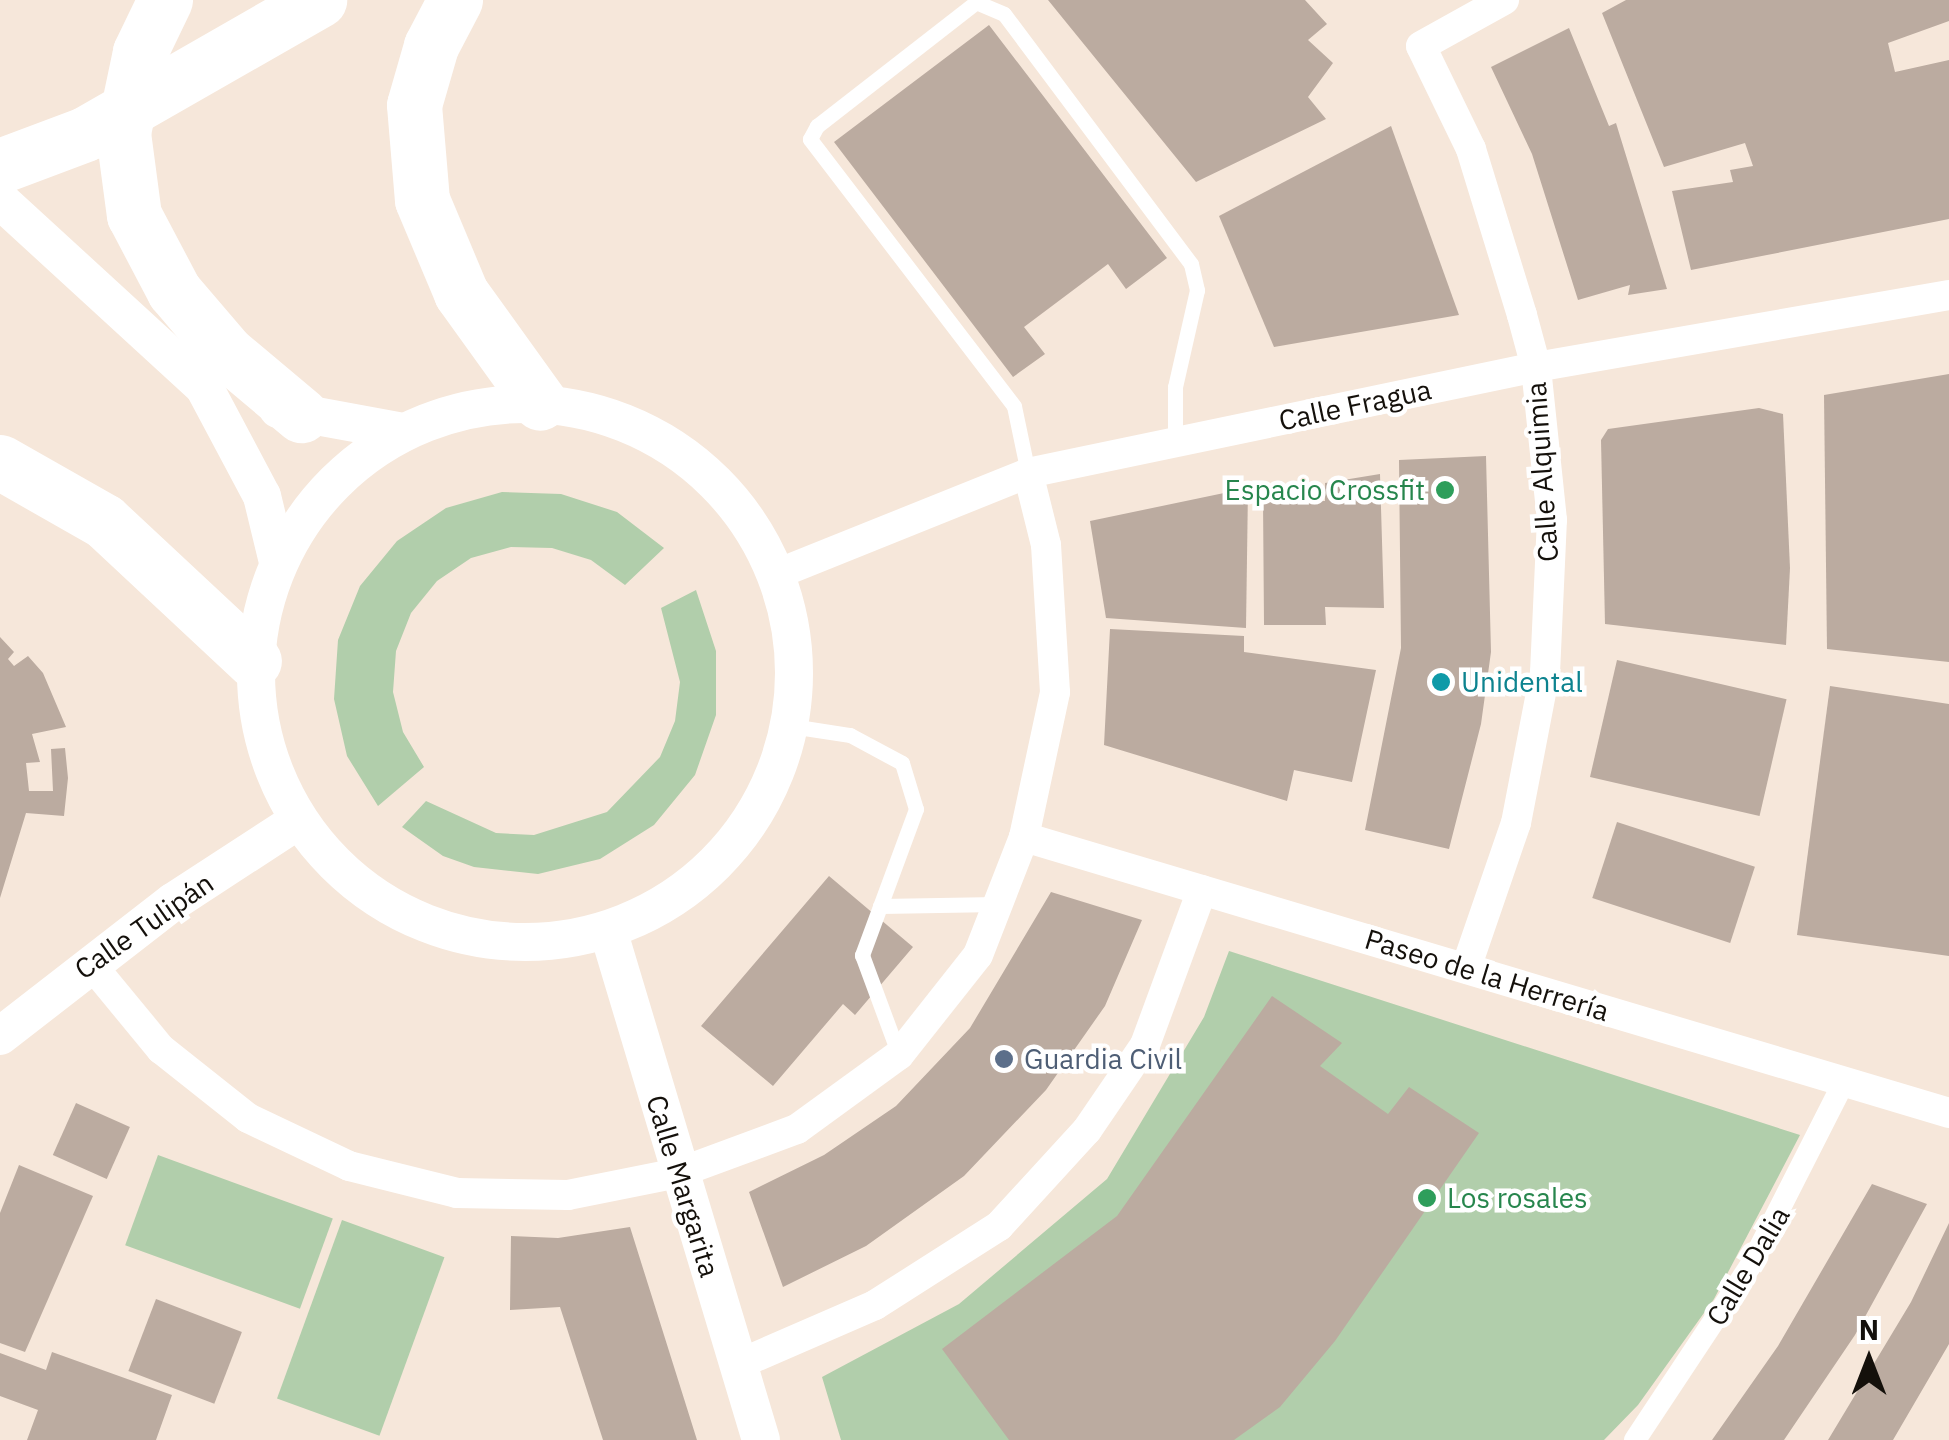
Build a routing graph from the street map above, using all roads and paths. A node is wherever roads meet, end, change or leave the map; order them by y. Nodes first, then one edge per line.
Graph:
1 (164, 0) edge
2 (318, 0) edge
3 (454, 0) edge
4 (1504, 0) edge
5 (0, 166) edge
6 (0, 200) edge
7 (1949, 295) edge
8 (1536, 367) junction
9 (204, 387) junction
10 (540, 403) junction
11 (301, 416) junction
12 (403, 432) junction
13 (1175, 442) junction
14 (0, 462) edge
15 (1028, 473) junction
16 (278, 562) junction
17 (777, 574) junction
18 (254, 661) junction
19 (791, 726) junction
20 (294, 823) junction
21 (1024, 836) junction
22 (1202, 890) junction
23 (998, 904) junction
24 (880, 906) junction
25 (608, 930) junction
26 (90, 963) junction
27 (1466, 968) junction
28 (0, 1036) edge
29 (899, 1055) junction
30 (1844, 1082) junction
31 (1949, 1113) edge
32 (678, 1173) junction
33 (737, 1364) junction
34 (761, 1440) edge
35 (1635, 1440) edge

1 - 11 highway
2 - 5 highway
3 - 10 highway
4 - 8 street, Calle Alquimia
6 - 9 street
7 - 8 street, Calle Fragua
8 - 13 street, Calle Fragua
8 - 27 street, Calle Alquimia
9 - 11 street
9 - 16 street
10 - 12 street
10 - 17 street
11 - 12 street
12 - 16 street
13 - 15 street, Calle Fragua
13 - 15 lane
14 - 18 highway
15 - 17 street, Calle Fragua
15 - 21 street
16 - 18 street
17 - 19 street
18 - 20 street
19 - 24 lane
19 - 25 street
20 - 25 street
20 - 26 street, Calle Tulipán
21 - 22 street, Paseo de la Herrería
21 - 23 street
22 - 27 street, Paseo de la Herrería
22 - 33 street
23 - 24 lane
23 - 29 street
24 - 29 lane
25 - 32 street, Calle Margarita
26 - 28 street, Calle Tulipán
26 - 32 street
27 - 30 street, Paseo de la Herrería
29 - 32 street
30 - 31 street, Paseo de la Herrería
30 - 35 street, Calle Dalia
32 - 33 street, Calle Margarita
33 - 34 street, Calle Margarita

